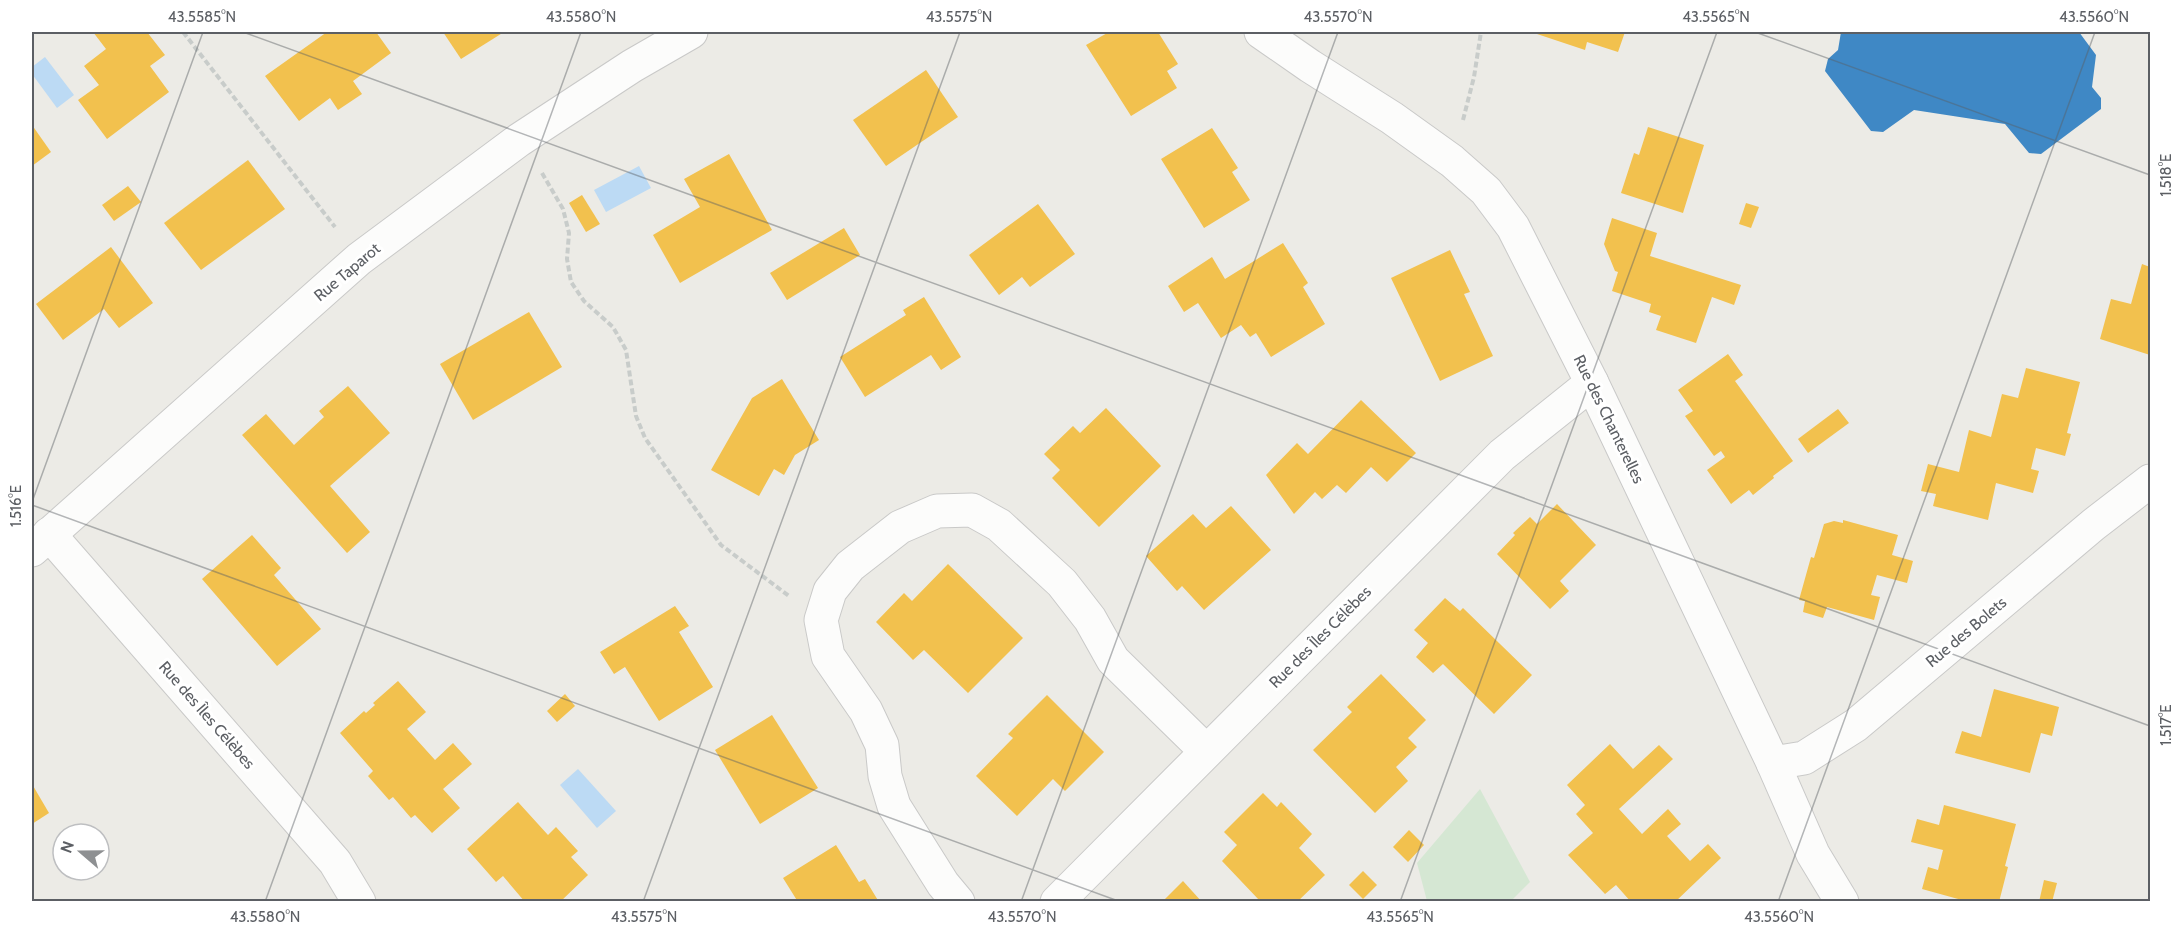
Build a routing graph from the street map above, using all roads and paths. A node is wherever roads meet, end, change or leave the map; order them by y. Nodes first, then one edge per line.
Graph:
1 (183, 32) edge
2 (691, 32) edge
3 (1261, 32) edge
4 (1481, 32) edge
5 (519, 140) junction
6 (1452, 161) junction
7 (359, 259) junction
8 (1592, 383) junction
9 (2151, 481) edge
10 (40, 542) edge
11 (821, 620) junction
12 (1206, 751) junction
13 (1773, 763) junction
14 (359, 902) edge
15 (958, 902) edge
16 (1057, 902) edge
17 (1842, 902) edge

1 - 7 path
2 - 5 street, Rue Taparot
3 - 6 street, Rue des Chanterelles
4 - 6 path
5 - 7 street, Rue Taparot
5 - 11 path
6 - 8 street, Rue des Chanterelles
7 - 10 street, Rue Taparot
8 - 12 street, Rue des Îles Célèbes
8 - 13 street, Rue des Chanterelles
9 - 13 street, Rue des Bolets
10 - 14 street, Rue des Îles Célèbes
11 - 12 street
11 - 15 street
12 - 16 street, Rue des Îles Célèbes
13 - 17 street, Rue des Chanterelles

